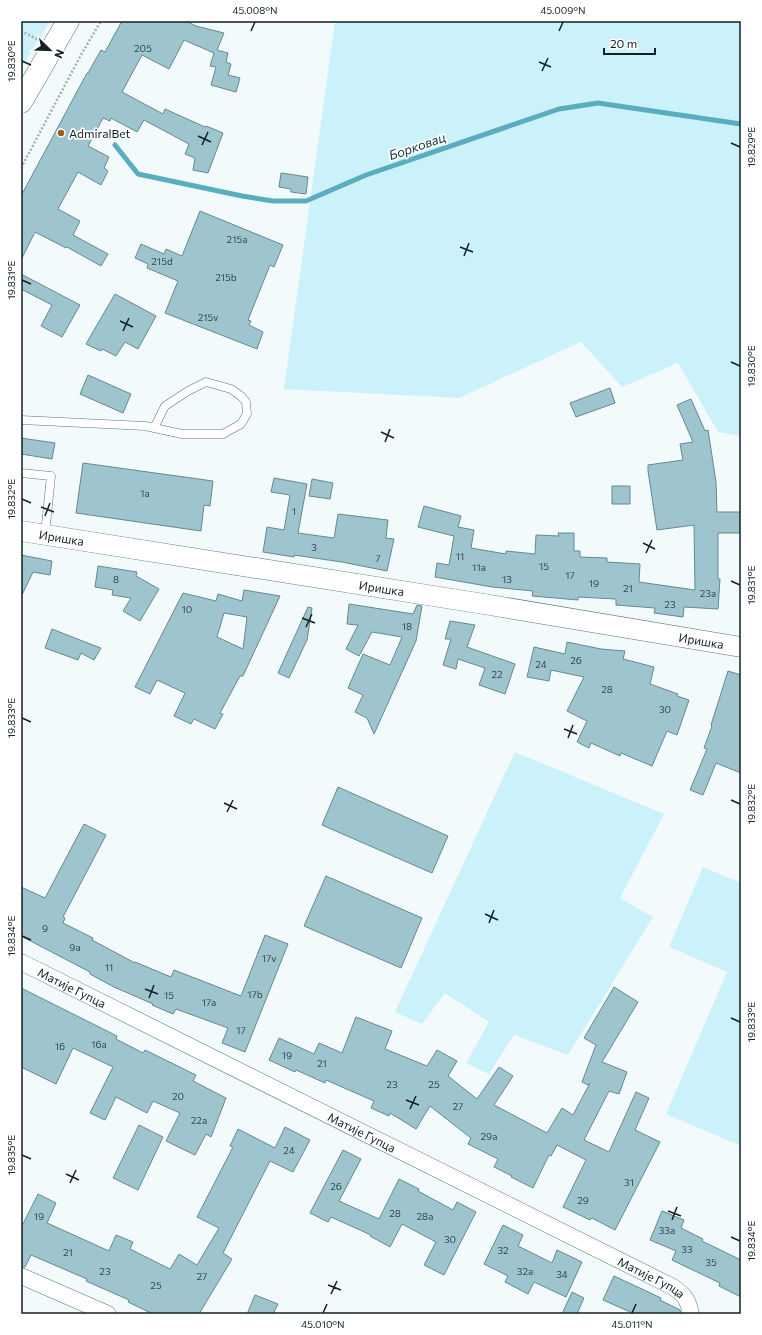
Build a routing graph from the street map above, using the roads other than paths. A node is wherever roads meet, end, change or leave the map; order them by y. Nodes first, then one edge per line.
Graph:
1 (68, 21) edge
2 (21, 102) edge
3 (21, 420) edge
4 (154, 428) junction
5 (21, 473) edge
6 (21, 531) edge
7 (45, 535) junction
8 (741, 647) edge
9 (21, 962) edge
10 (21, 1276) edge
11 (108, 1314) edge
12 (691, 1314) edge

1 - 2 main road
3 - 4 lane
4 - 4 lane
5 - 7 lane
6 - 7 street, Иришка
7 - 8 street, Иришка
9 - 12 street, Матије Гупца
10 - 11 street

